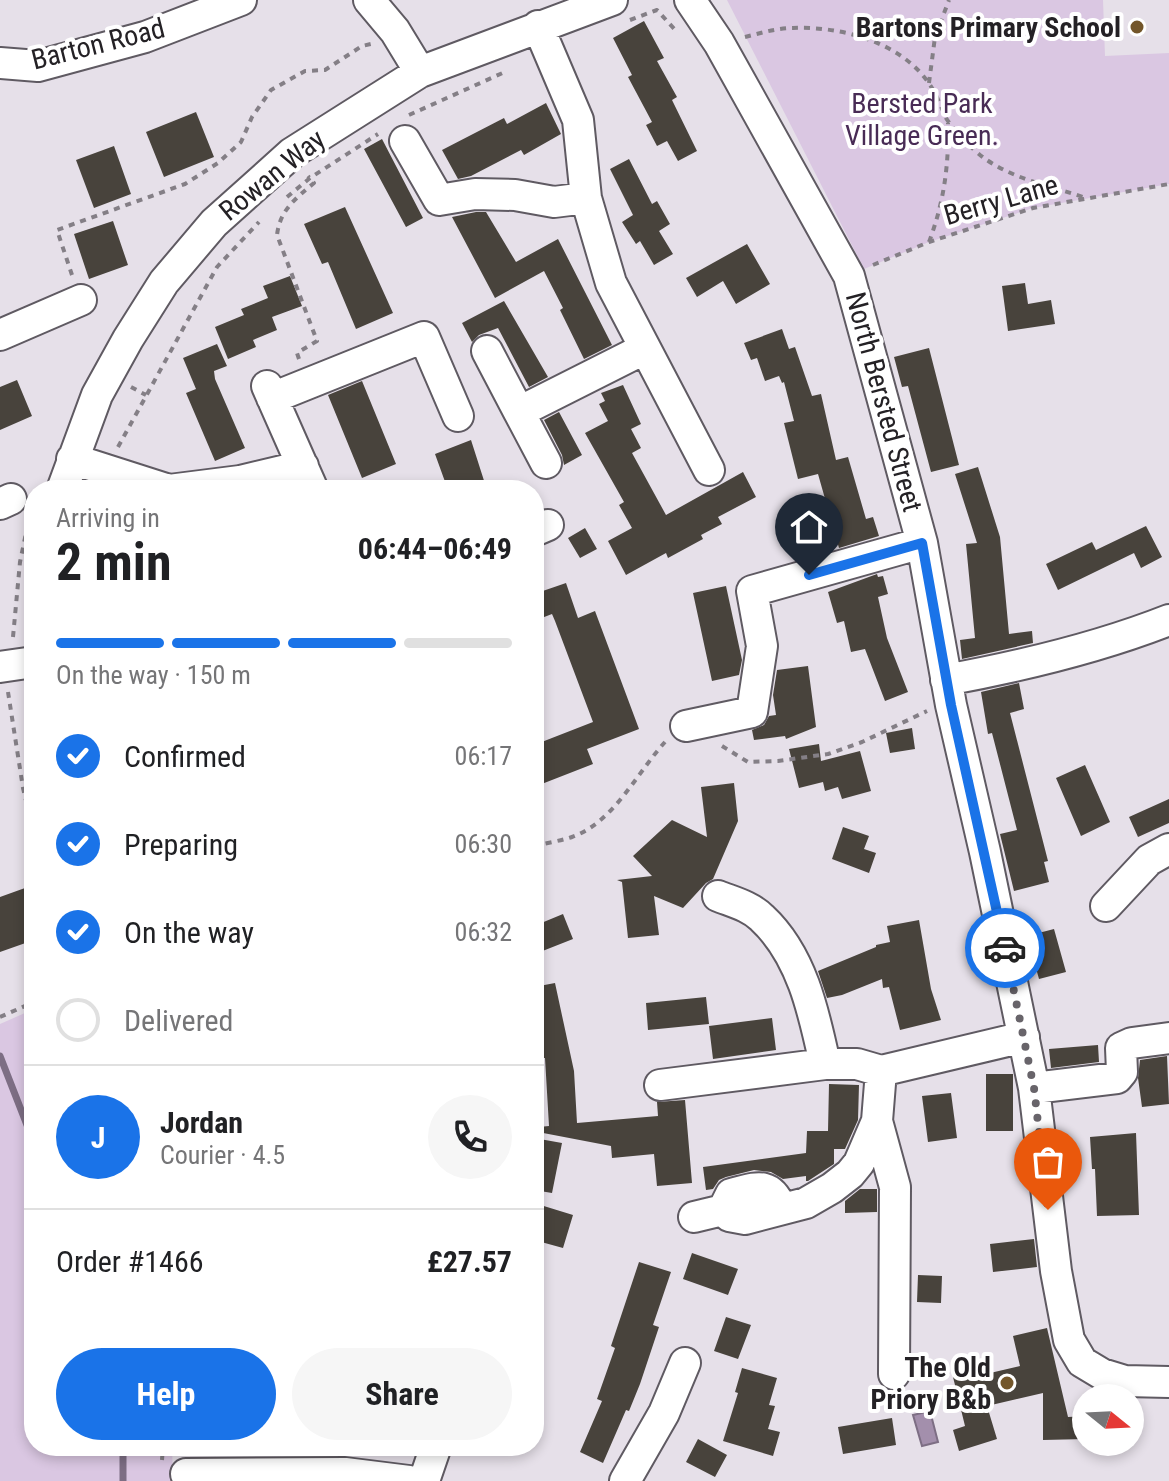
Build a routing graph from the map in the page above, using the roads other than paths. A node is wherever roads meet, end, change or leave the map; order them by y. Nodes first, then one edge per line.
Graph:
1 (241, 0) edge
2 (369, 0) edge
3 (690, 0) edge
4 (614, 13) edge
5 (538, 26) junction
6 (0, 63) edge
7 (420, 72) junction
8 (399, 129) road end
9 (586, 198) junction
10 (81, 300) road end
11 (0, 335) edge
12 (644, 349) junction
13 (487, 351) dead end
14 (519, 412) junction
15 (458, 416) dead end
16 (72, 459) junction
17 (546, 463) dead end
18 (709, 470) dead end
19 (308, 478) edge
20 (65, 480) edge
21 (138, 480) edge
22 (263, 480) edge
23 (922, 543) junction
24 (1169, 620) edge
25 (24, 663) edge
26 (0, 667) edge
27 (949, 693) junction
28 (677, 733) road end
29 (1169, 849) edge
30 (718, 896) dead end
31 (1106, 906) dead end
32 (1024, 1037) junction
33 (1169, 1038) edge
34 (825, 1064) junction
35 (881, 1071) junction
36 (660, 1085) dead end
37 (1034, 1088) junction
38 (877, 1121) junction
39 (694, 1217) dead end
40 (685, 1363) dead end
41 (894, 1374) dead end
42 (1169, 1382) edge
43 (433, 1456) edge
44 (185, 1467) edge
45 (409, 1481) edge
46 (424, 1481) edge
47 (625, 1481) edge

1 - 6 street, Barton Road
2 - 7 street
3 - 23 street, North Bersted Street
4 - 5 street, Rowan Way
5 - 7 street, Rowan Way
5 - 9 street
7 - 16 street, Rowan Way
8 - 9 street
9 - 12 street
10 - 11 street
12 - 14 street
12 - 18 street
13 - 14 street
14 - 17 street
15 - 19 street
16 - 20 street, Rowan Way
16 - 21 street
19 - 22 street
23 - 27 street, North Bersted Street
23 - 28 street
24 - 27 street
25 - 26 street
27 - 32 street, North Bersted Street
29 - 31 street
30 - 34 street
32 - 35 street
32 - 37 street, North Bersted Street
33 - 37 street
34 - 35 street
34 - 36 street
35 - 38 street
37 - 42 street, North Bersted Street
38 - 39 street
38 - 41 street
40 - 47 street
43 - 46 street
44 - 45 street

